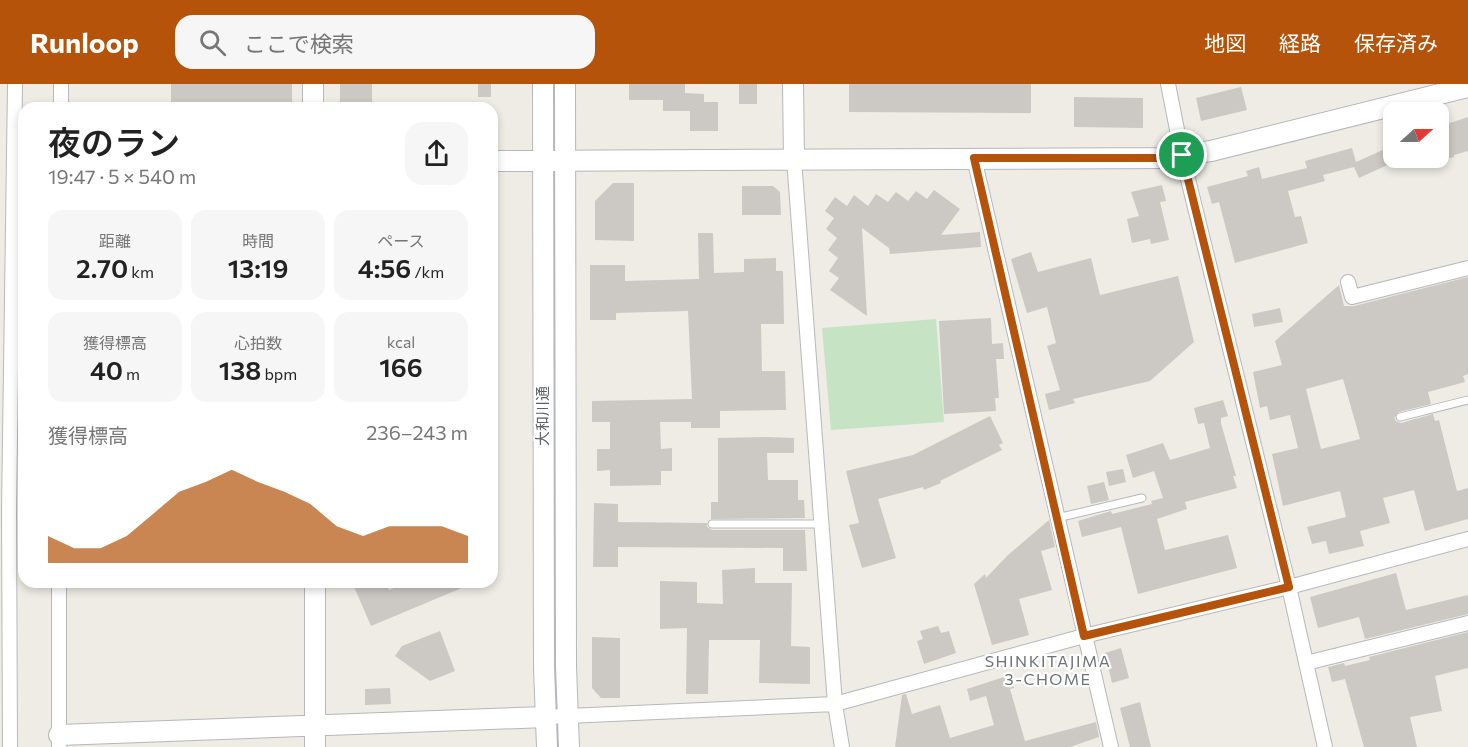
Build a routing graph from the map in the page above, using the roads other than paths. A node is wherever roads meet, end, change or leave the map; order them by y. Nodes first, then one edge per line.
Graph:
1 (15, 84) edge
2 (61, 84) edge
3 (313, 84) edge
4 (543, 84) edge
5 (565, 84) edge
6 (793, 84) edge
7 (1168, 84) edge
8 (1468, 87) edge
9 (61, 102) edge
10 (313, 102) edge
11 (1182, 155) junction
12 (974, 158) junction
13 (794, 159) junction
14 (564, 160) junction
15 (498, 161) edge
16 (543, 161) junction
17 (1468, 268) edge
18 (1348, 282) dead end
19 (1468, 400) edge
20 (1400, 417) dead end
21 (1142, 498) dead end
22 (1057, 518) junction
23 (712, 524) dead end
24 (821, 524) junction
25 (1468, 539) edge
26 (1289, 587) junction
27 (59, 588) edge
28 (315, 588) edge
29 (1468, 622) edge
30 (1084, 636) junction
31 (1306, 663) junction
32 (835, 704) junction
33 (568, 716) junction
34 (546, 717) junction
35 (315, 726) junction
36 (59, 741) edge
37 (10, 747) edge
38 (315, 747) edge
39 (547, 747) edge
40 (569, 747) edge
41 (842, 747) edge
42 (1111, 747) edge
43 (1325, 747) edge

1 - 37 street
2 - 9 street
3 - 10 street
4 - 16 street, 大和川通
5 - 14 street, 大和川通
6 - 13 street
7 - 11 street
8 - 11 street
11 - 12 street
11 - 26 street
12 - 13 street
12 - 22 street
13 - 14 street
13 - 24 street
14 - 16 street
14 - 33 street, 大和川通
15 - 16 street
16 - 34 street, 大和川通
17 - 18 street
19 - 20 lane
21 - 22 lane
22 - 30 street
23 - 24 lane
24 - 32 street
25 - 26 street
26 - 30 street
26 - 31 street
27 - 36 street
28 - 35 street
29 - 31 street
30 - 32 street
30 - 42 street
31 - 43 street
32 - 33 street
32 - 41 street
33 - 34 street
33 - 40 street, 大和川通
34 - 35 street
34 - 39 street, 大和川通
35 - 36 street
35 - 38 street

